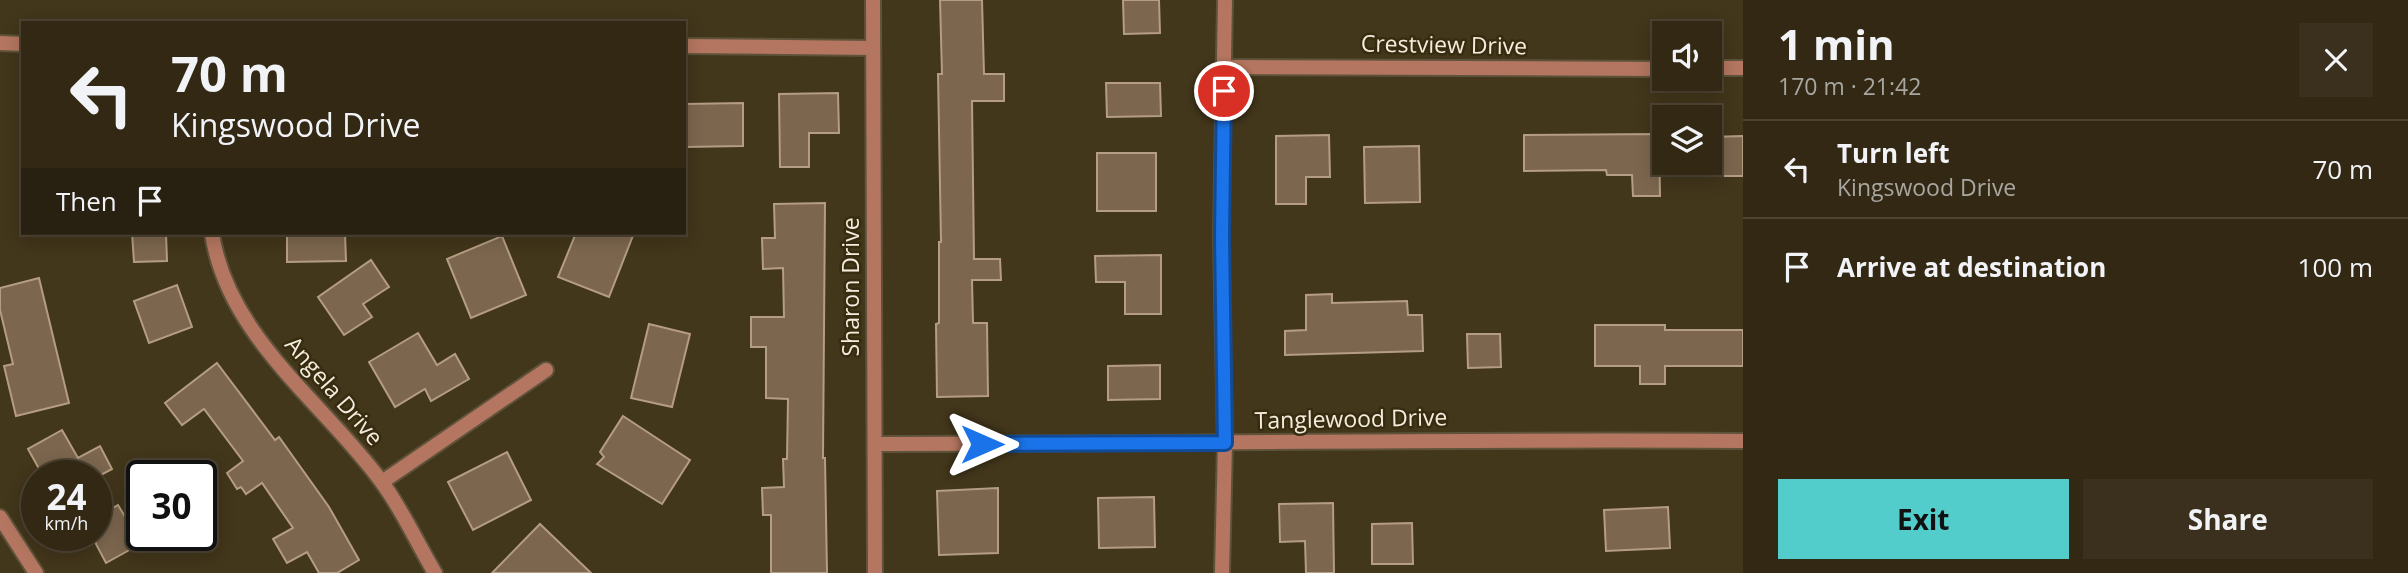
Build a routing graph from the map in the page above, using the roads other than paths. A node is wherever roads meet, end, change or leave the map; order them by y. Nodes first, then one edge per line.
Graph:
1 (873, 0) edge
2 (1225, 0) edge
3 (0, 43) edge
4 (21, 44) edge
5 (686, 46) edge
6 (873, 48) junction
7 (1224, 67) junction
8 (1722, 68) edge
9 (1743, 68) edge
10 (1652, 69) edge
11 (213, 235) edge
12 (546, 370) dead end
13 (1743, 441) edge
14 (1225, 443) junction
15 (875, 444) junction
16 (382, 482) junction
17 (0, 517) edge
18 (36, 573) edge
19 (435, 573) edge
20 (875, 573) edge
21 (1222, 573) edge

1 - 6 street, Sharon Drive
2 - 7 street
3 - 4 street
5 - 6 street
6 - 15 street, Sharon Drive
7 - 10 street, Crestview Drive
7 - 14 street
8 - 9 street
11 - 16 street, Angela Drive
12 - 16 street
13 - 14 street, Tanglewood Drive
14 - 15 street, Tanglewood Drive
14 - 21 street
15 - 20 street, Sharon Drive
16 - 19 street, Angela Drive
17 - 18 street

